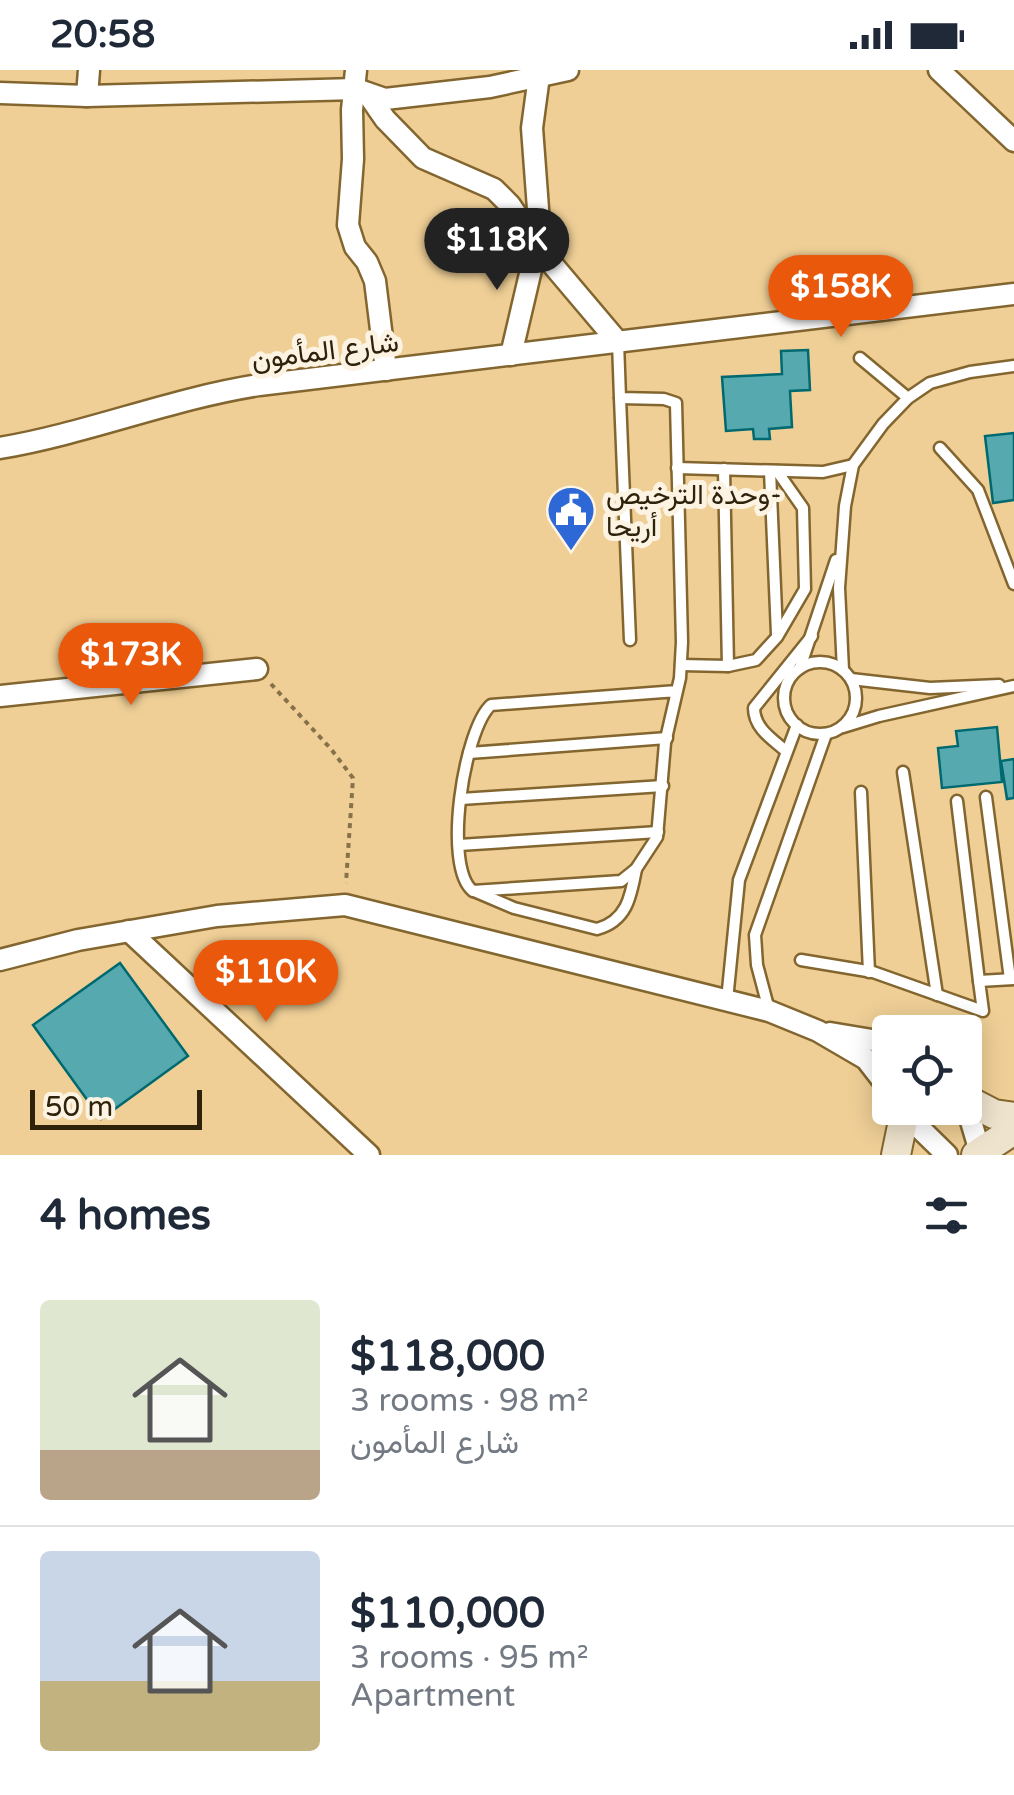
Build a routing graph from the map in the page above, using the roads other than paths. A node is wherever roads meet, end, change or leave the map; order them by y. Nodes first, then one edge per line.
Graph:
1 (89, 70) edge
2 (568, 70) edge
3 (939, 70) edge
4 (539, 76) junction
5 (360, 84) edge
6 (0, 93) edge
7 (87, 96) junction
8 (1014, 141) edge
9 (539, 248) junction
10 (1014, 294) edge
11 (618, 342) junction
12 (511, 355) junction
13 (860, 358) dead end
14 (1014, 366) edge
15 (386, 370) junction
16 (620, 398) junction
17 (908, 398) junction
18 (0, 448) edge
19 (940, 448) dead end
20 (853, 465) junction
21 (677, 468) junction
22 (724, 469) junction
23 (774, 471) junction
24 (842, 540) junction
25 (1013, 573) edge
26 (1014, 584) edge
27 (777, 636) junction
28 (812, 636) junction
29 (630, 640) dead end
30 (681, 665) junction
31 (728, 666) junction
32 (800, 668) junction
33 (257, 670) road end
34 (847, 674) junction
35 (1014, 685) edge
36 (677, 690) junction
37 (0, 696) edge
38 (797, 725) junction
39 (832, 732) junction
40 (667, 738) junction
41 (786, 751) junction
42 (468, 753) junction
43 (904, 772) dead end
44 (662, 786) junction
45 (861, 792) dead end
46 (986, 797) dead end
47 (462, 799) junction
48 (957, 801) dead end
49 (658, 832) junction
50 (459, 845) junction
51 (636, 869) junction
52 (473, 891) junction
53 (129, 931) junction
54 (0, 960) edge
55 (801, 960) dead end
56 (869, 972) junction
57 (1012, 979) edge
58 (979, 980) junction
59 (938, 994) junction
60 (727, 1001) junction
61 (769, 1011) junction
62 (818, 1031) junction
63 (872, 1040) edge
64 (872, 1067) edge
65 (982, 1108) edge
66 (1014, 1117) edge
67 (899, 1125) edge
68 (915, 1125) edge
69 (971, 1125) edge
70 (1014, 1130) edge
71 (979, 1154) edge
72 (369, 1155) edge
73 (896, 1155) edge
74 (946, 1155) edge

1 - 7 street
2 - 4 street
3 - 8 street
4 - 5 street
4 - 9 street
5 - 7 street
5 - 9 street
5 - 15 street
6 - 7 street
9 - 11 street
9 - 12 street
10 - 11 street, شارع المأمون
11 - 12 street, شارع المأمون
11 - 16 lane
12 - 15 street, شارع المأمون
13 - 17 lane
14 - 17 lane
15 - 18 street, شارع المأمون
16 - 21 lane
16 - 29 lane
17 - 20 lane
19 - 25 lane
20 - 23 lane
20 - 24 lane
21 - 22 lane
21 - 30 lane
22 - 23 lane
22 - 31 lane
23 - 27 lane
23 - 27 lane
24 - 28 lane
24 - 34 lane
25 - 26 lane
27 - 31 lane
28 - 32 lane
28 - 41 lane
30 - 31 lane
30 - 36 lane
32 - 34 lane
32 - 38 lane
33 - 37 street
34 - 35 lane
34 - 39 lane
35 - 39 lane
36 - 40 lane
36 - 42 lane
38 - 39 lane
38 - 41 lane
39 - 61 lane
40 - 42 lane
40 - 44 lane
41 - 60 lane
42 - 47 lane
43 - 59 lane
44 - 47 lane
44 - 49 lane
45 - 56 lane
46 - 57 lane
47 - 50 lane
48 - 58 lane
49 - 50 lane
49 - 51 lane
50 - 52 lane
51 - 52 lane
51 - 52 lane
53 - 54 street
53 - 60 street
53 - 72 street
55 - 56 lane
56 - 59 lane
57 - 58 lane
58 - 59 lane
60 - 61 street
61 - 62 street
62 - 63 street
62 - 64 street
65 - 66 main road
67 - 73 main road
68 - 74 street
69 - 71 street
70 - 71 main road

